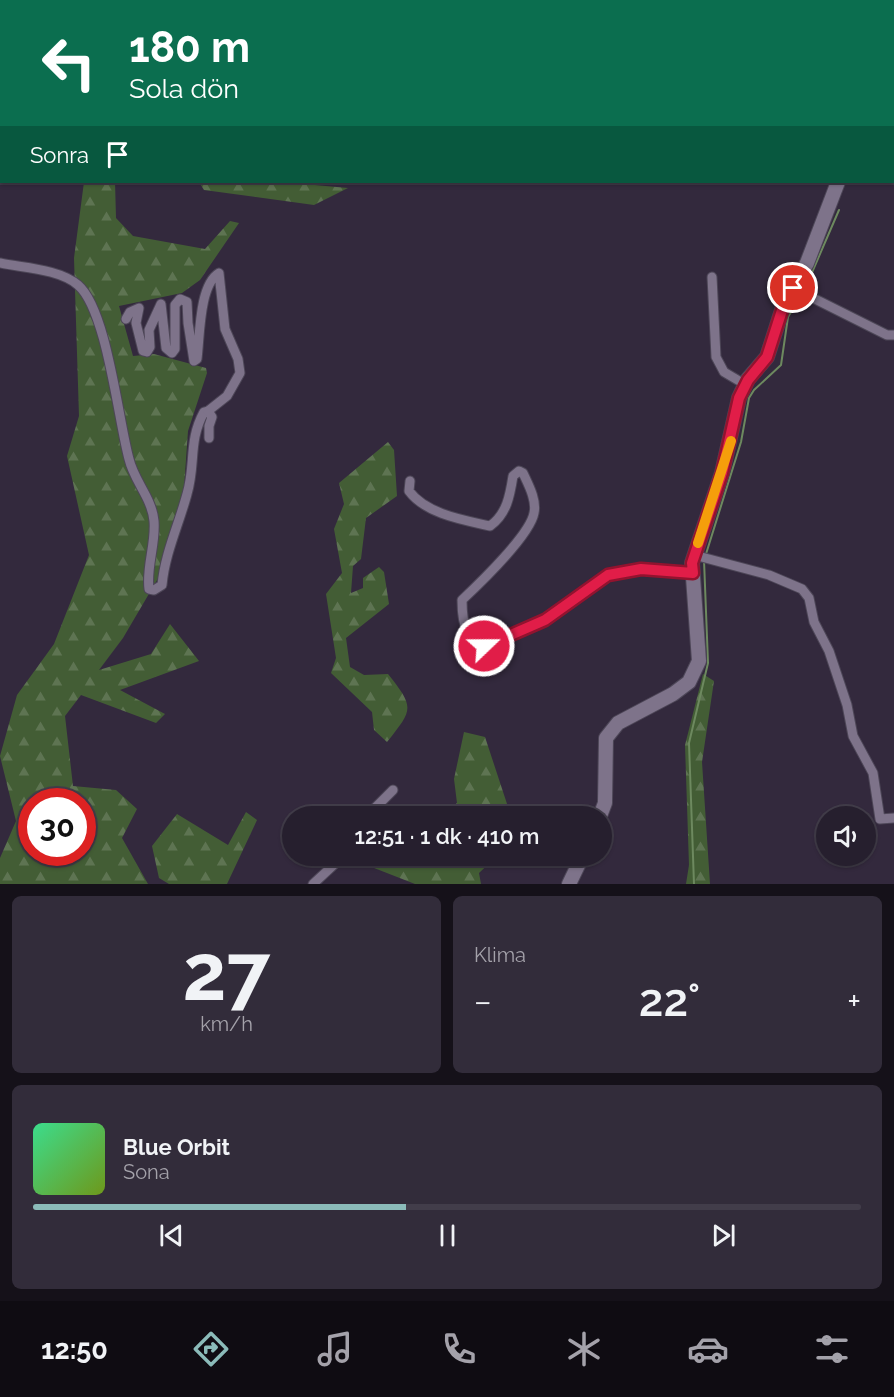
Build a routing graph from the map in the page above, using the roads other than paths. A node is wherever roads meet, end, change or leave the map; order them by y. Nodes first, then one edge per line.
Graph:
1 (838, 183) edge
2 (0, 263) edge
3 (712, 277) dead end
4 (793, 288) junction
5 (126, 320) dead end
6 (894, 335) edge
7 (746, 385) junction
8 (208, 411) junction
9 (209, 438) dead end
10 (410, 482) dead end
11 (694, 555) junction
12 (693, 573) junction
13 (393, 790) dead end
14 (377, 806) edge
15 (603, 806) edge
16 (894, 818) edge
17 (332, 866) edge
18 (578, 866) edge
19 (313, 884) edge
20 (569, 884) edge

1 - 4 street
2 - 8 street
3 - 7 street
4 - 6 street
4 - 7 street
5 - 8 street
7 - 11 street
8 - 9 street
10 - 12 street
11 - 12 street
11 - 16 street
12 - 15 street
13 - 14 street
17 - 19 street
18 - 20 street

